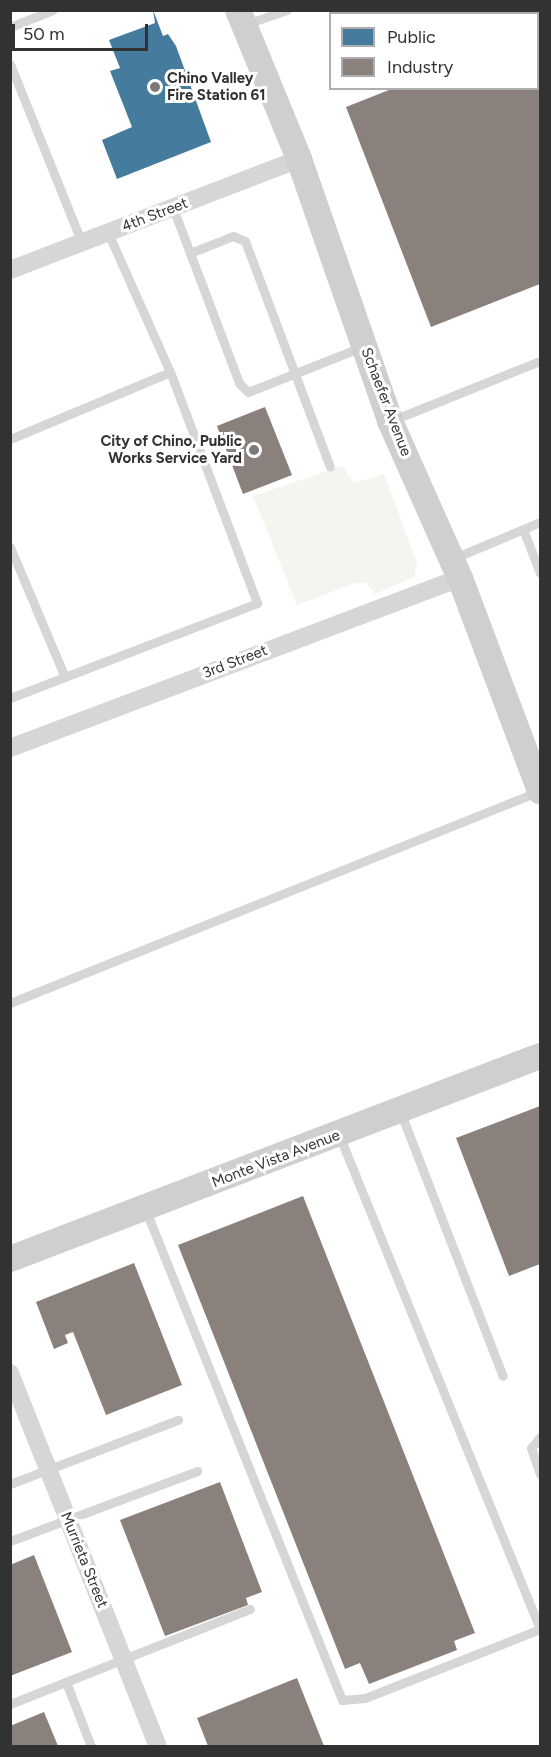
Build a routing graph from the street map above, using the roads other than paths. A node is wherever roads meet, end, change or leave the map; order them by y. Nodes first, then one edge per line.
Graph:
1 (287, 10) edge
2 (50, 11) edge
3 (241, 18) edge
4 (10, 27) edge
5 (10, 64) edge
6 (299, 159) junction
7 (173, 207) junction
8 (108, 233) junction
9 (82, 243) junction
10 (190, 253) junction
11 (10, 270) edge
12 (364, 346) junction
13 (540, 361) edge
14 (170, 372) junction
15 (295, 374) junction
16 (390, 421) junction
17 (10, 439) edge
18 (330, 467) dead end
19 (540, 522) edge
20 (523, 529) junction
21 (10, 547) edge
22 (456, 568) junction
23 (540, 573) edge
24 (65, 677) junction
25 (10, 698) edge
26 (10, 748) edge
27 (540, 791) edge
28 (10, 1003) edge
29 (540, 1056) edge
30 (400, 1111) junction
31 (339, 1135) junction
32 (146, 1211) junction
33 (10, 1259) edge
34 (10, 1373) edge
35 (503, 1376) dead end
36 (178, 1420) dead end
37 (540, 1437) edge
38 (48, 1469) junction
39 (197, 1471) dead end
40 (540, 1474) edge
41 (10, 1484) edge
42 (69, 1521) junction
43 (10, 1541) edge
44 (250, 1609) dead end
45 (123, 1659) junction
46 (66, 1682) junction
47 (10, 1704) edge
48 (91, 1746) edge
49 (158, 1746) edge

1 - 3 lane
2 - 4 lane
3 - 6 street, Schaefer Avenue
5 - 9 lane
6 - 7 street, 4th Street
6 - 12 street, Schaefer Avenue
7 - 8 street, 4th Street
7 - 10 lane
8 - 9 street, 4th Street
8 - 14 lane
9 - 11 street, 4th Street
10 - 15 lane
10 - 15 lane
12 - 15 lane
12 - 16 street, Schaefer Avenue
13 - 16 lane
14 - 17 lane
14 - 24 lane
15 - 18 lane
16 - 22 street, Schaefer Avenue
19 - 20 lane
20 - 22 lane
20 - 23 lane
21 - 24 lane
22 - 26 street, 3rd Street
22 - 27 street, Schaefer Avenue
24 - 25 lane
27 - 28 lane
29 - 30 street, Monte Vista Avenue
30 - 31 street, Monte Vista Avenue
30 - 35 lane
31 - 32 street, Monte Vista Avenue
31 - 32 lane
32 - 33 street, Monte Vista Avenue
34 - 38 street, Murrieta Street
36 - 38 lane
37 - 40 lane
38 - 41 lane
38 - 42 street, Murrieta Street
39 - 42 lane
42 - 43 lane
42 - 45 street, Murrieta Street
44 - 45 lane
45 - 46 lane
45 - 49 street, Murrieta Street
46 - 47 lane
46 - 48 lane

